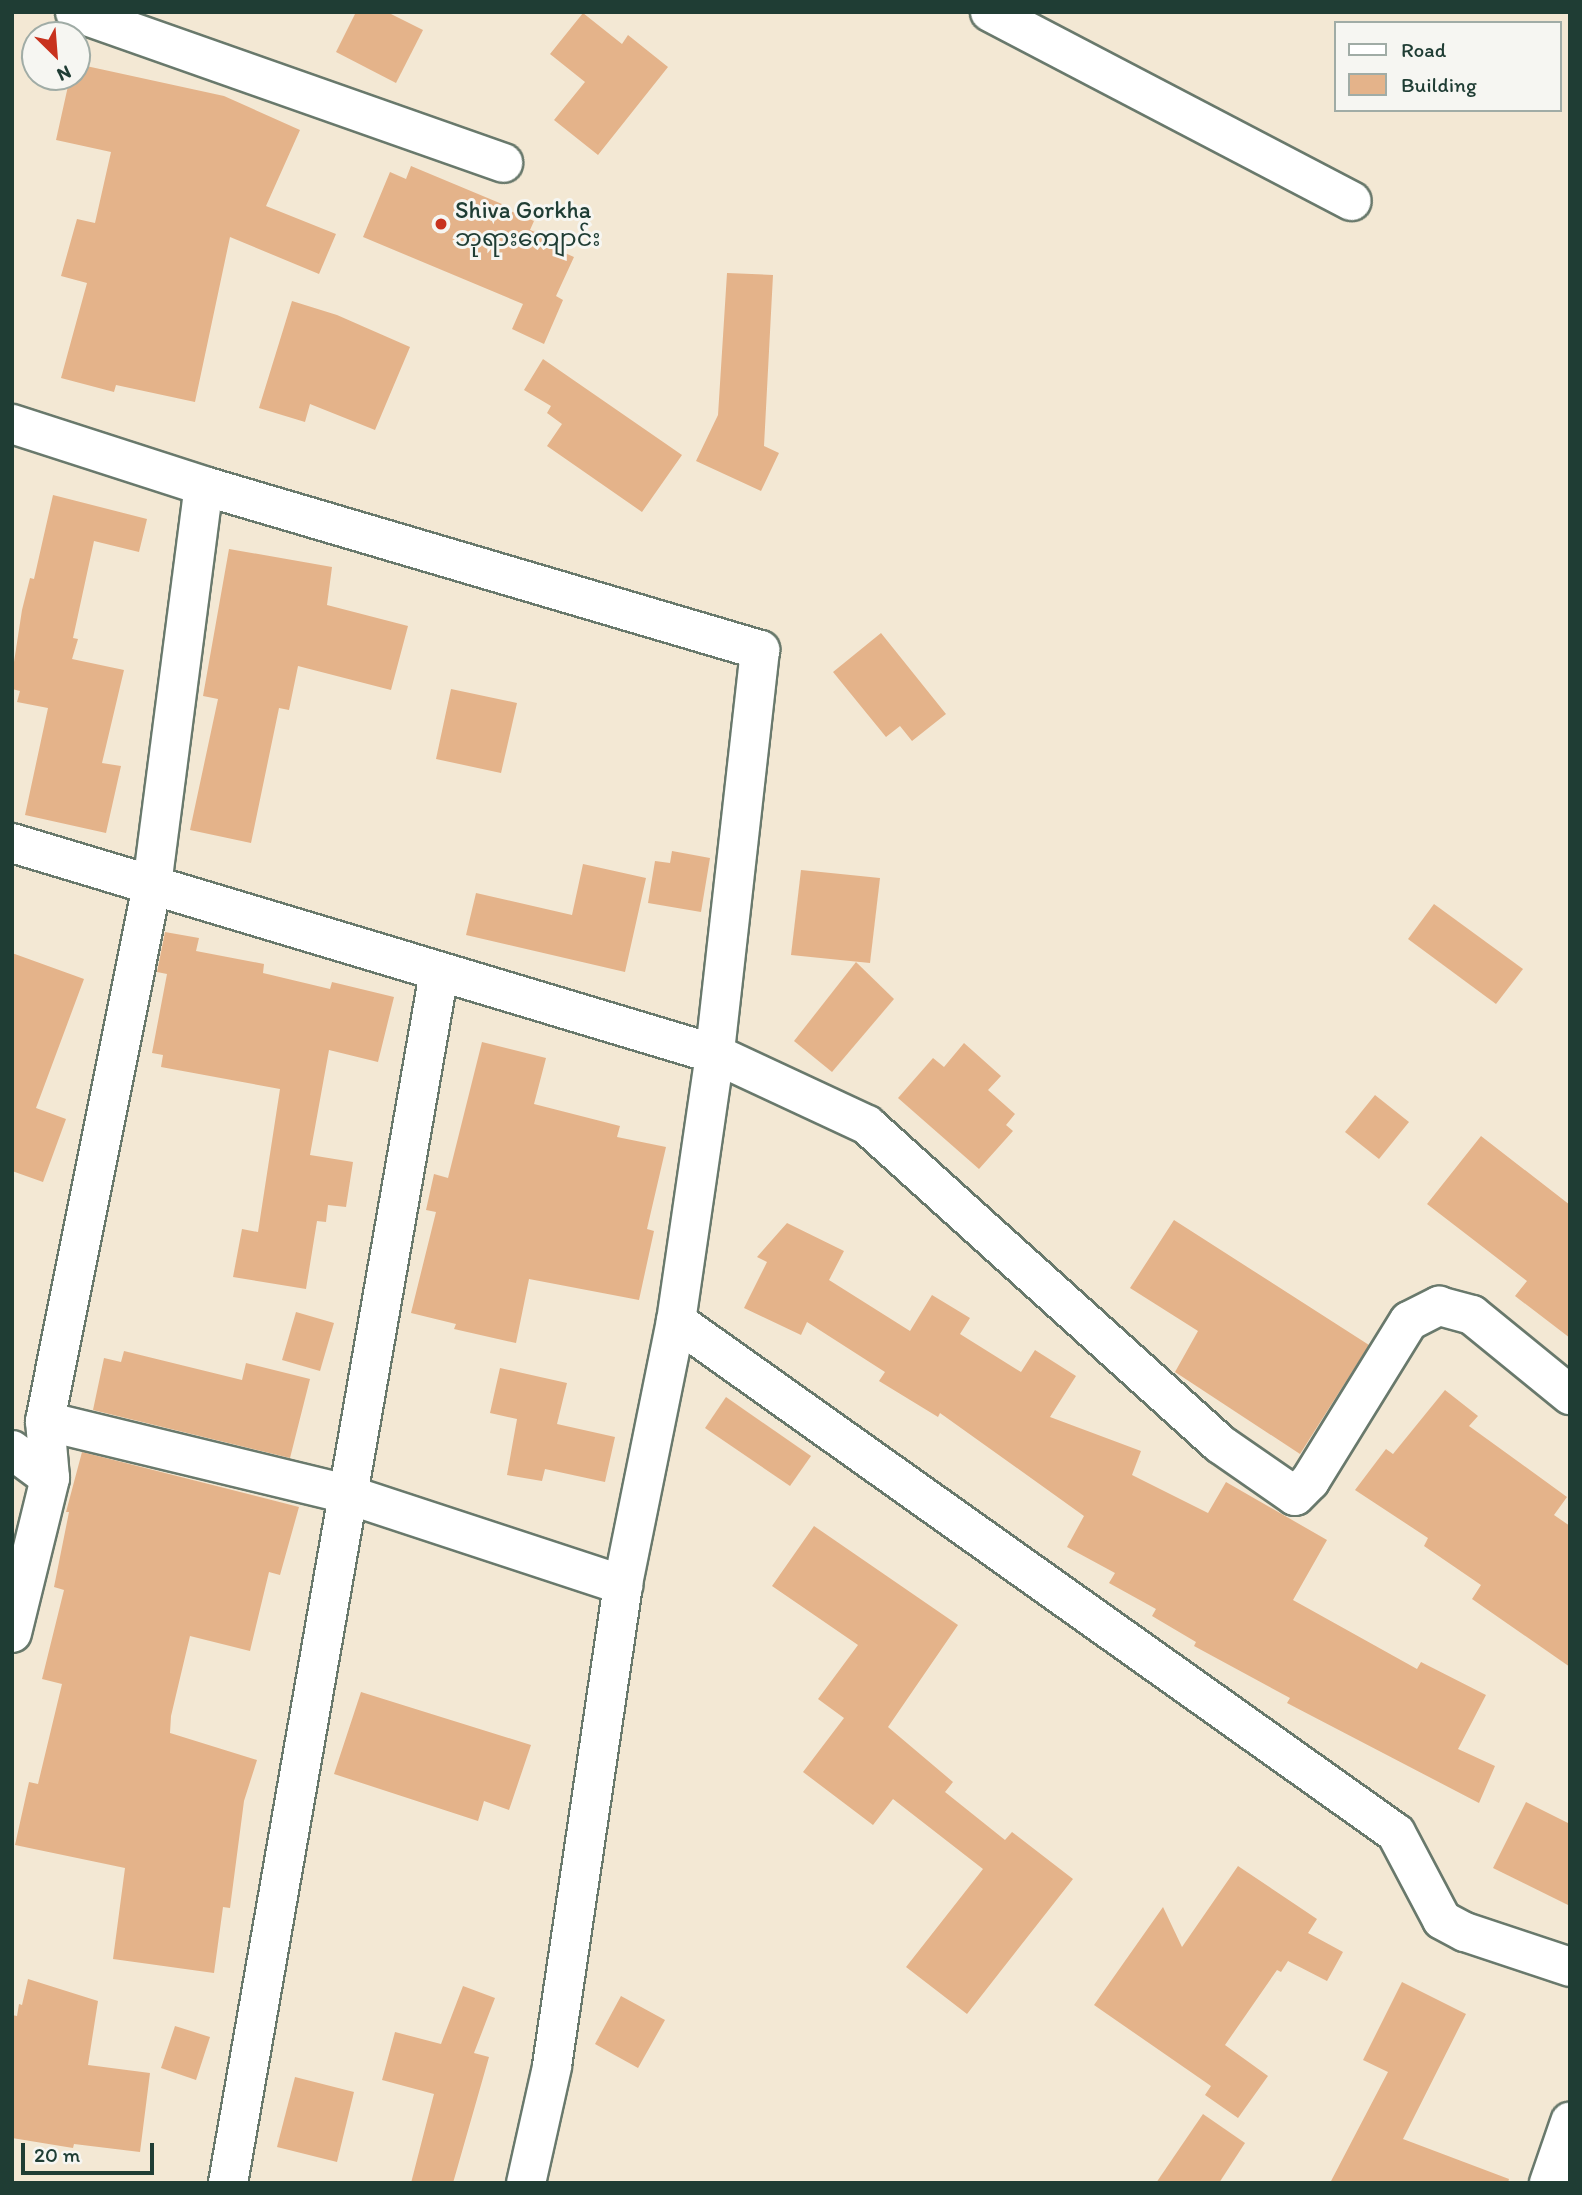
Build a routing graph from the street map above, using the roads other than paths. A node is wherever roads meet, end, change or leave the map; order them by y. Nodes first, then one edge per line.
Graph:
1 (75, 12) edge
2 (990, 12) edge
3 (503, 163) dead end
4 (1352, 201) dead end
5 (12, 424) edge
6 (204, 486) junction
7 (12, 843) edge
8 (152, 885) junction
9 (439, 973) junction
10 (715, 1054) junction
11 (676, 1321) junction
12 (1570, 1395) edge
13 (45, 1421) junction
14 (12, 1450) edge
15 (50, 1478) junction
16 (346, 1494) junction
17 (623, 1585) junction
18 (12, 1633) edge
19 (1570, 1967) edge
20 (1570, 2122) edge
21 (228, 2183) edge
22 (526, 2183) edge
23 (1549, 2183) edge

1 - 3 street
2 - 4 street
5 - 6 street
6 - 8 street
6 - 10 street
7 - 8 street
8 - 9 street
8 - 13 street
9 - 10 street
9 - 16 street
10 - 11 street
10 - 12 street
11 - 17 street
11 - 19 street
13 - 15 street
13 - 16 street
14 - 15 street
15 - 18 street
16 - 17 street
16 - 21 street
17 - 22 street
20 - 23 street

